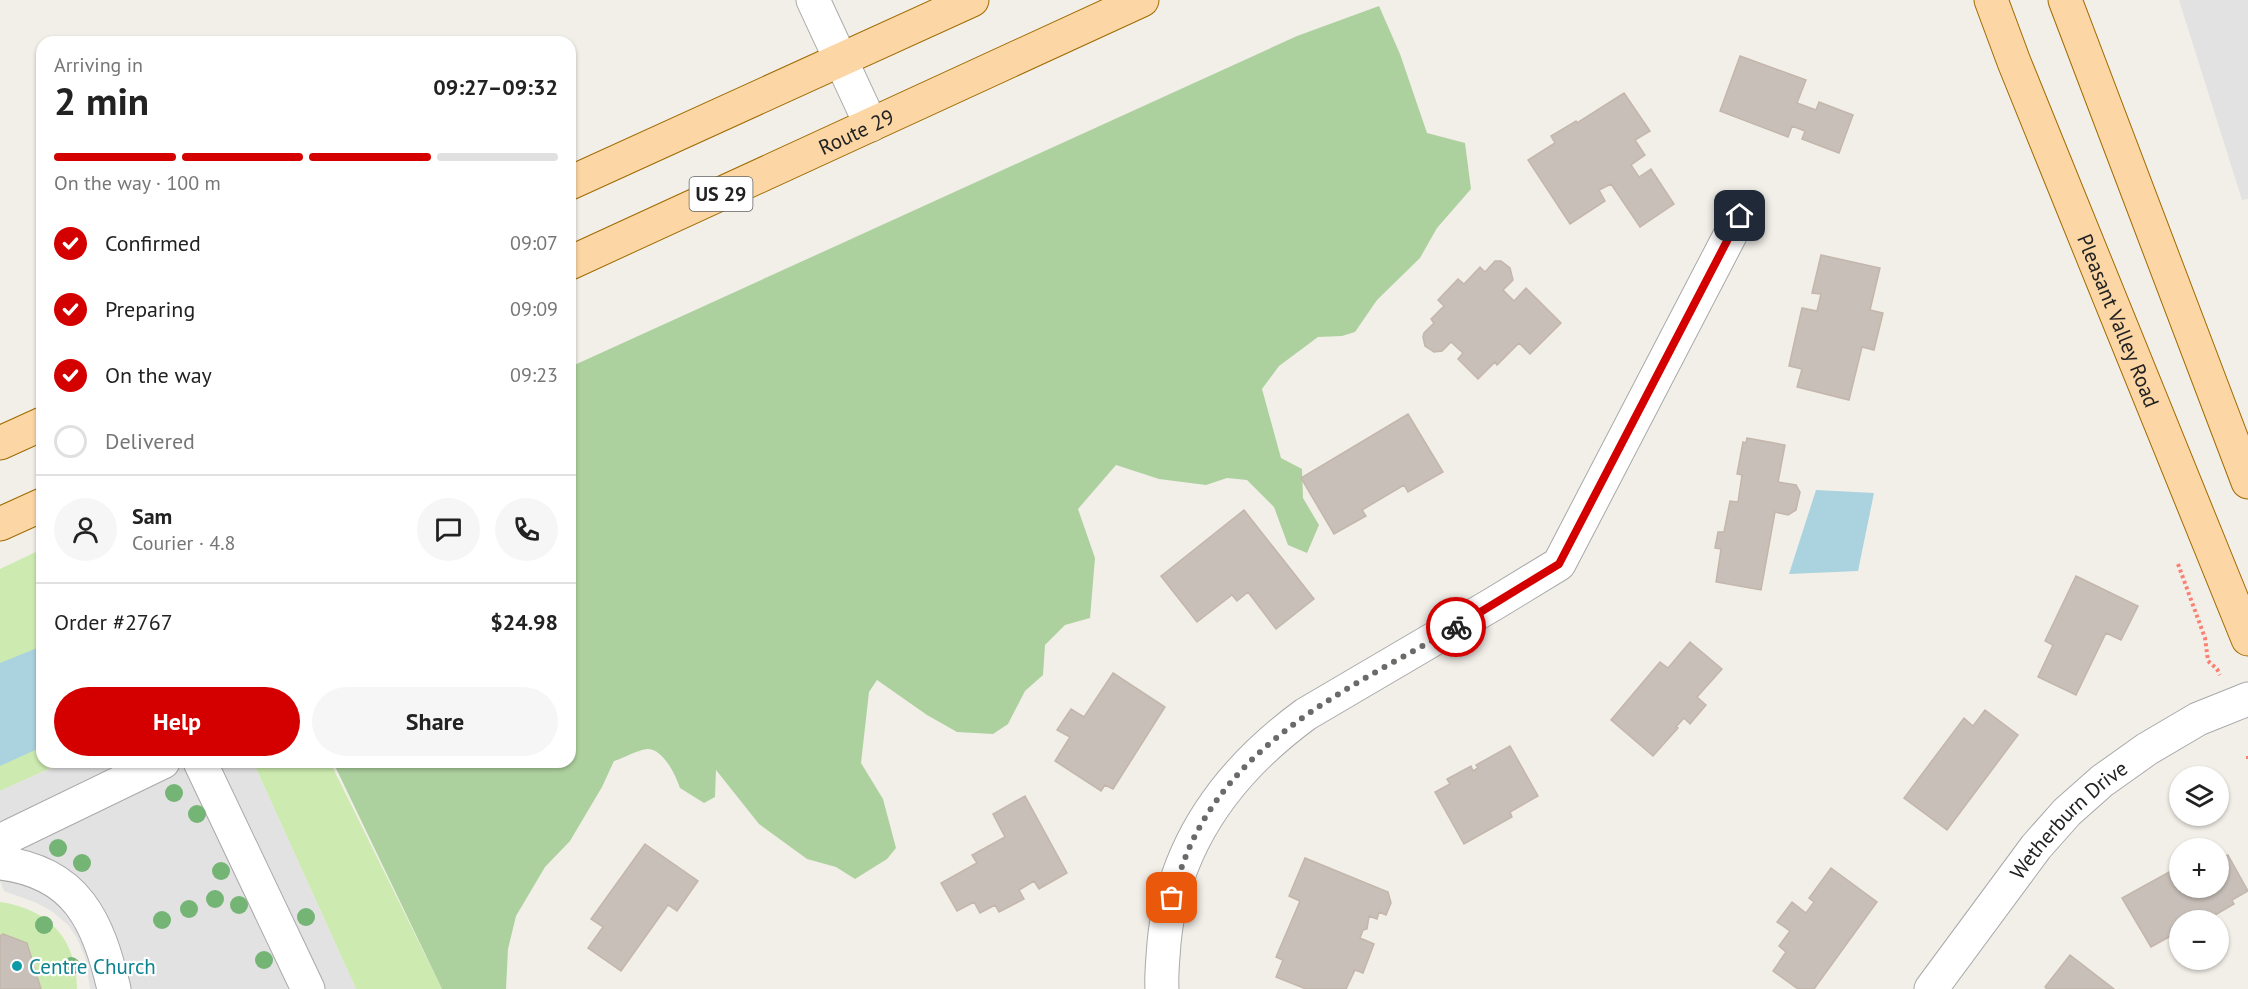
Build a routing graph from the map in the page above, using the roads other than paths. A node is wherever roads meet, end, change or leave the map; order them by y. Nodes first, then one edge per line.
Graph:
1 (813, 0) edge
2 (972, 0) edge
3 (1142, 0) edge
4 (1991, 0) edge
5 (2065, 0) edge
6 (841, 60) junction
7 (871, 125) junction
8 (576, 180) edge
9 (1740, 216) dead end
10 (576, 260) edge
11 (36, 427) edge
12 (0, 443) edge
13 (2248, 482) edge
14 (36, 508) edge
15 (0, 524) edge
16 (2248, 639) edge
17 (2248, 699) edge
18 (151, 768) edge
19 (203, 768) edge
20 (0, 850) edge
21 (0, 863) edge
22 (114, 989) edge
23 (308, 989) edge
24 (1162, 989) edge
25 (1931, 989) edge

1 - 6 street
2 - 6 main road
3 - 7 main road, Route 29 / US 29
4 - 16 main road, Pleasant Valley Road
5 - 13 main road
6 - 7 street
6 - 8 main road
7 - 10 main road, Route 29 / US 29
9 - 24 street
11 - 12 main road
14 - 15 main road
17 - 25 street, Wetherburn Drive
18 - 20 street
19 - 23 street
21 - 22 street

